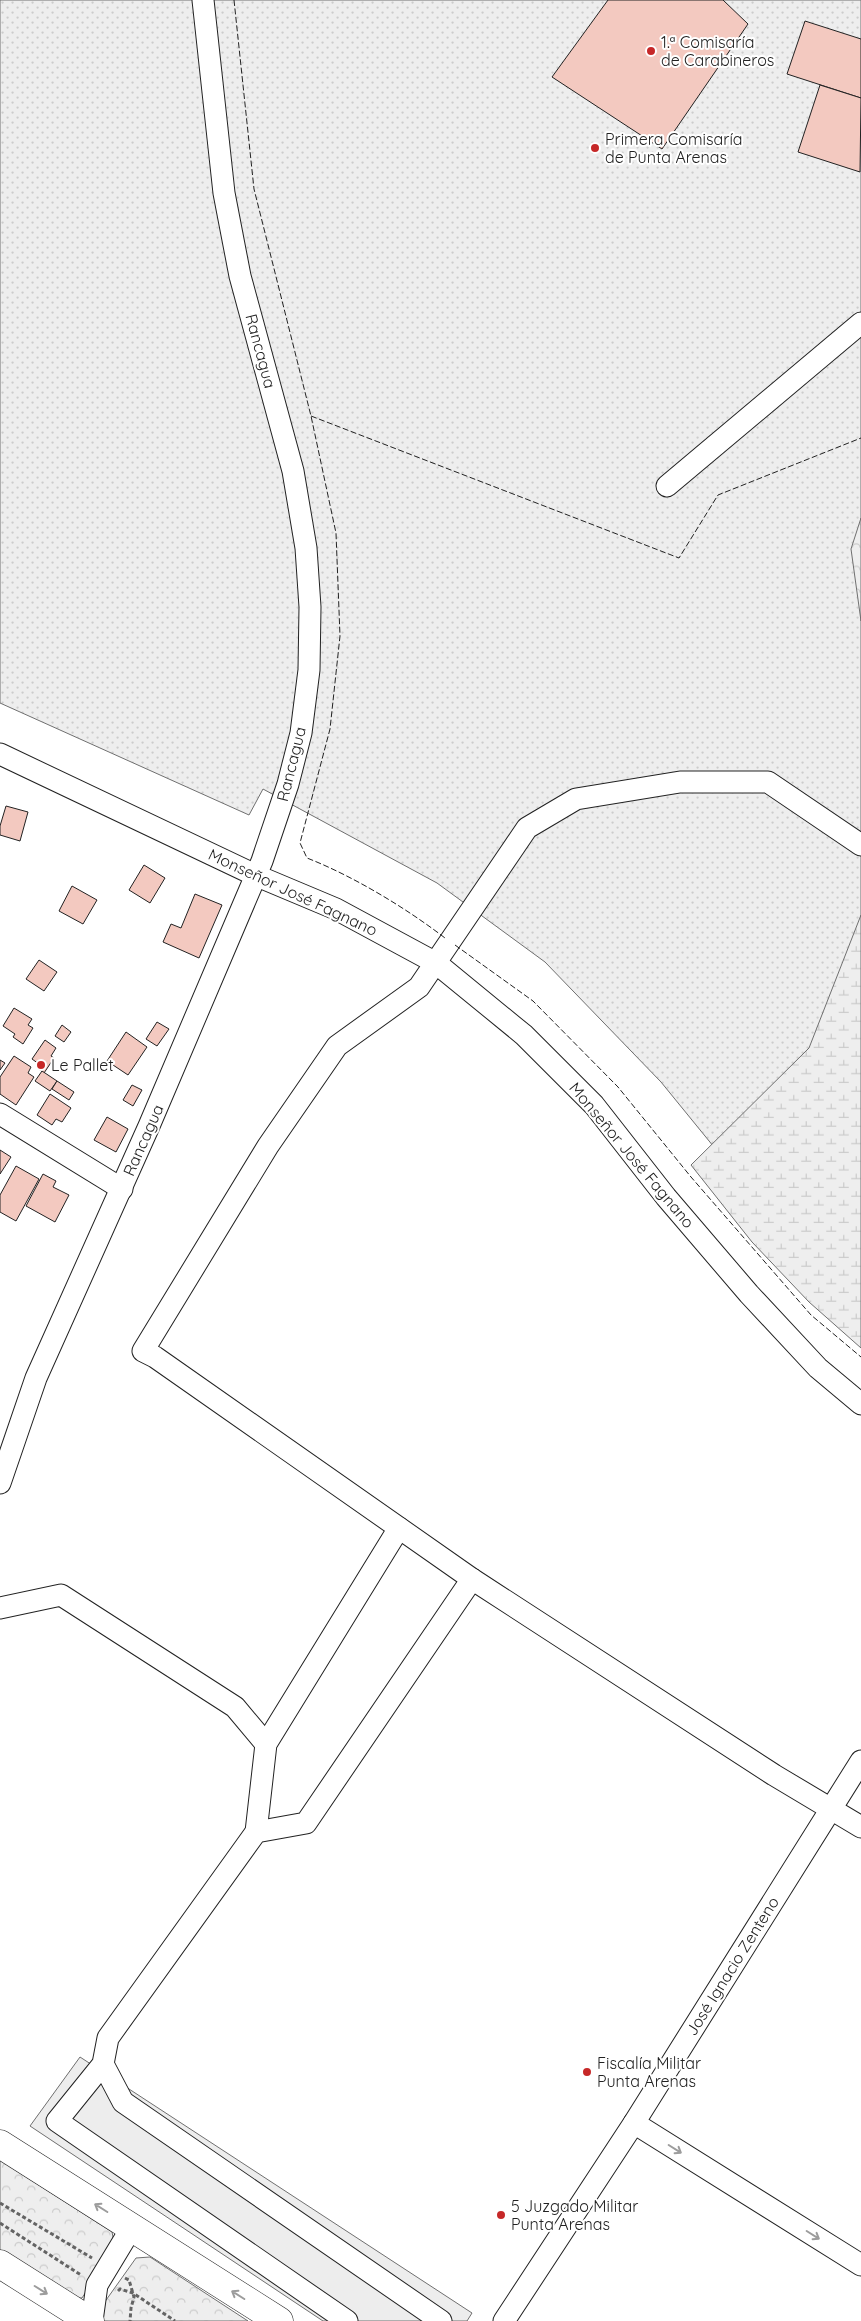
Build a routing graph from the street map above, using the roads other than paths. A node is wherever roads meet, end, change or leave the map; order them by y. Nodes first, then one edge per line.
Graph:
1 (203, 0) edge
2 (861, 323) edge
3 (667, 486) dead end
4 (0, 754) edge
5 (861, 845) edge
6 (255, 875) junction
7 (436, 962) junction
8 (0, 1114) edge
9 (122, 1189) junction
10 (861, 1404) edge
11 (0, 1480) edge
12 (399, 1528) junction
13 (472, 1579) junction
14 (0, 1608) edge
15 (266, 1744) junction
16 (861, 1761) edge
17 (832, 1808) junction
18 (861, 1827) edge
19 (256, 1832) junction
20 (103, 2064) junction
21 (634, 2123) junction
22 (0, 2144) edge
23 (132, 2227) junction
24 (0, 2264) edge
25 (861, 2265) edge
26 (91, 2321) edge
27 (279, 2321) edge
28 (347, 2321) edge
29 (441, 2321) edge
30 (504, 2321) edge

1 - 6 street, Rancagua
2 - 3 street
4 - 6 street, Monseñor José Fagnano
5 - 7 street
6 - 7 street, Monseñor José Fagnano
6 - 9 street, Rancagua
7 - 10 street, Monseñor José Fagnano
7 - 12 street
8 - 9 street
9 - 11 street, Rancagua
12 - 13 street
12 - 15 street
13 - 17 street
13 - 19 street
14 - 15 street
15 - 19 street
16 - 17 street, José Ignacio Zenteno
17 - 18 street
17 - 21 street, José Ignacio Zenteno
19 - 20 street
20 - 28 street
20 - 29 street
21 -> 25 street
21 - 30 street, José Ignacio Zenteno
23 -> 22 main road
23 - 26 street
27 -> 23 main road
24 -> 26 main road

